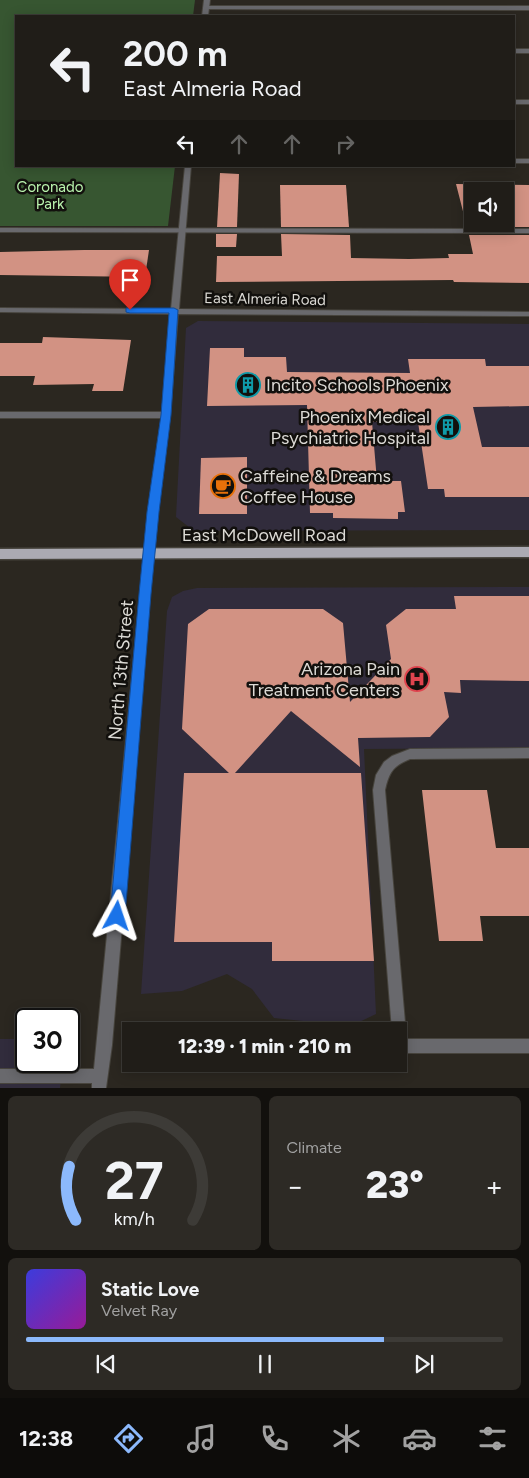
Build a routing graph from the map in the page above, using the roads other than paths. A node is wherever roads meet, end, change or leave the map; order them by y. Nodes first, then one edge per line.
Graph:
1 (207, 0) edge
2 (206, 8) junction
3 (529, 8) edge
4 (205, 15) edge
5 (515, 51) edge
6 (529, 51) edge
7 (515, 102) edge
8 (529, 102) edge
9 (515, 161) edge
10 (529, 161) edge
11 (188, 167) edge
12 (0, 230) edge
13 (181, 230) junction
14 (529, 230) edge
15 (0, 310) edge
16 (174, 310) junction
17 (529, 314) edge
18 (166, 415) junction
19 (0, 416) edge
20 (149, 552) junction
21 (529, 552) edge
22 (0, 554) edge
23 (529, 753) edge
24 (398, 1022) edge
25 (407, 1046) edge
26 (529, 1046) edge
27 (0, 1076) edge
28 (100, 1082) edge

1 - 2 street
2 - 3 street
2 - 4 street
5 - 6 street
7 - 8 street
9 - 10 street
11 - 13 street, North 13th Street
12 - 13 street
13 - 14 street
13 - 16 street, North 13th Street
15 - 16 street, East Almeria Road
16 - 17 street, East Almeria Road
16 - 18 street, North 13th Street
18 - 19 street
18 - 20 street, North 13th Street
20 - 21 main road, East McDowell Road
20 - 22 main road, East McDowell Road
20 - 28 street, North 13th Street
23 - 24 street
25 - 26 street
27 - 28 street

